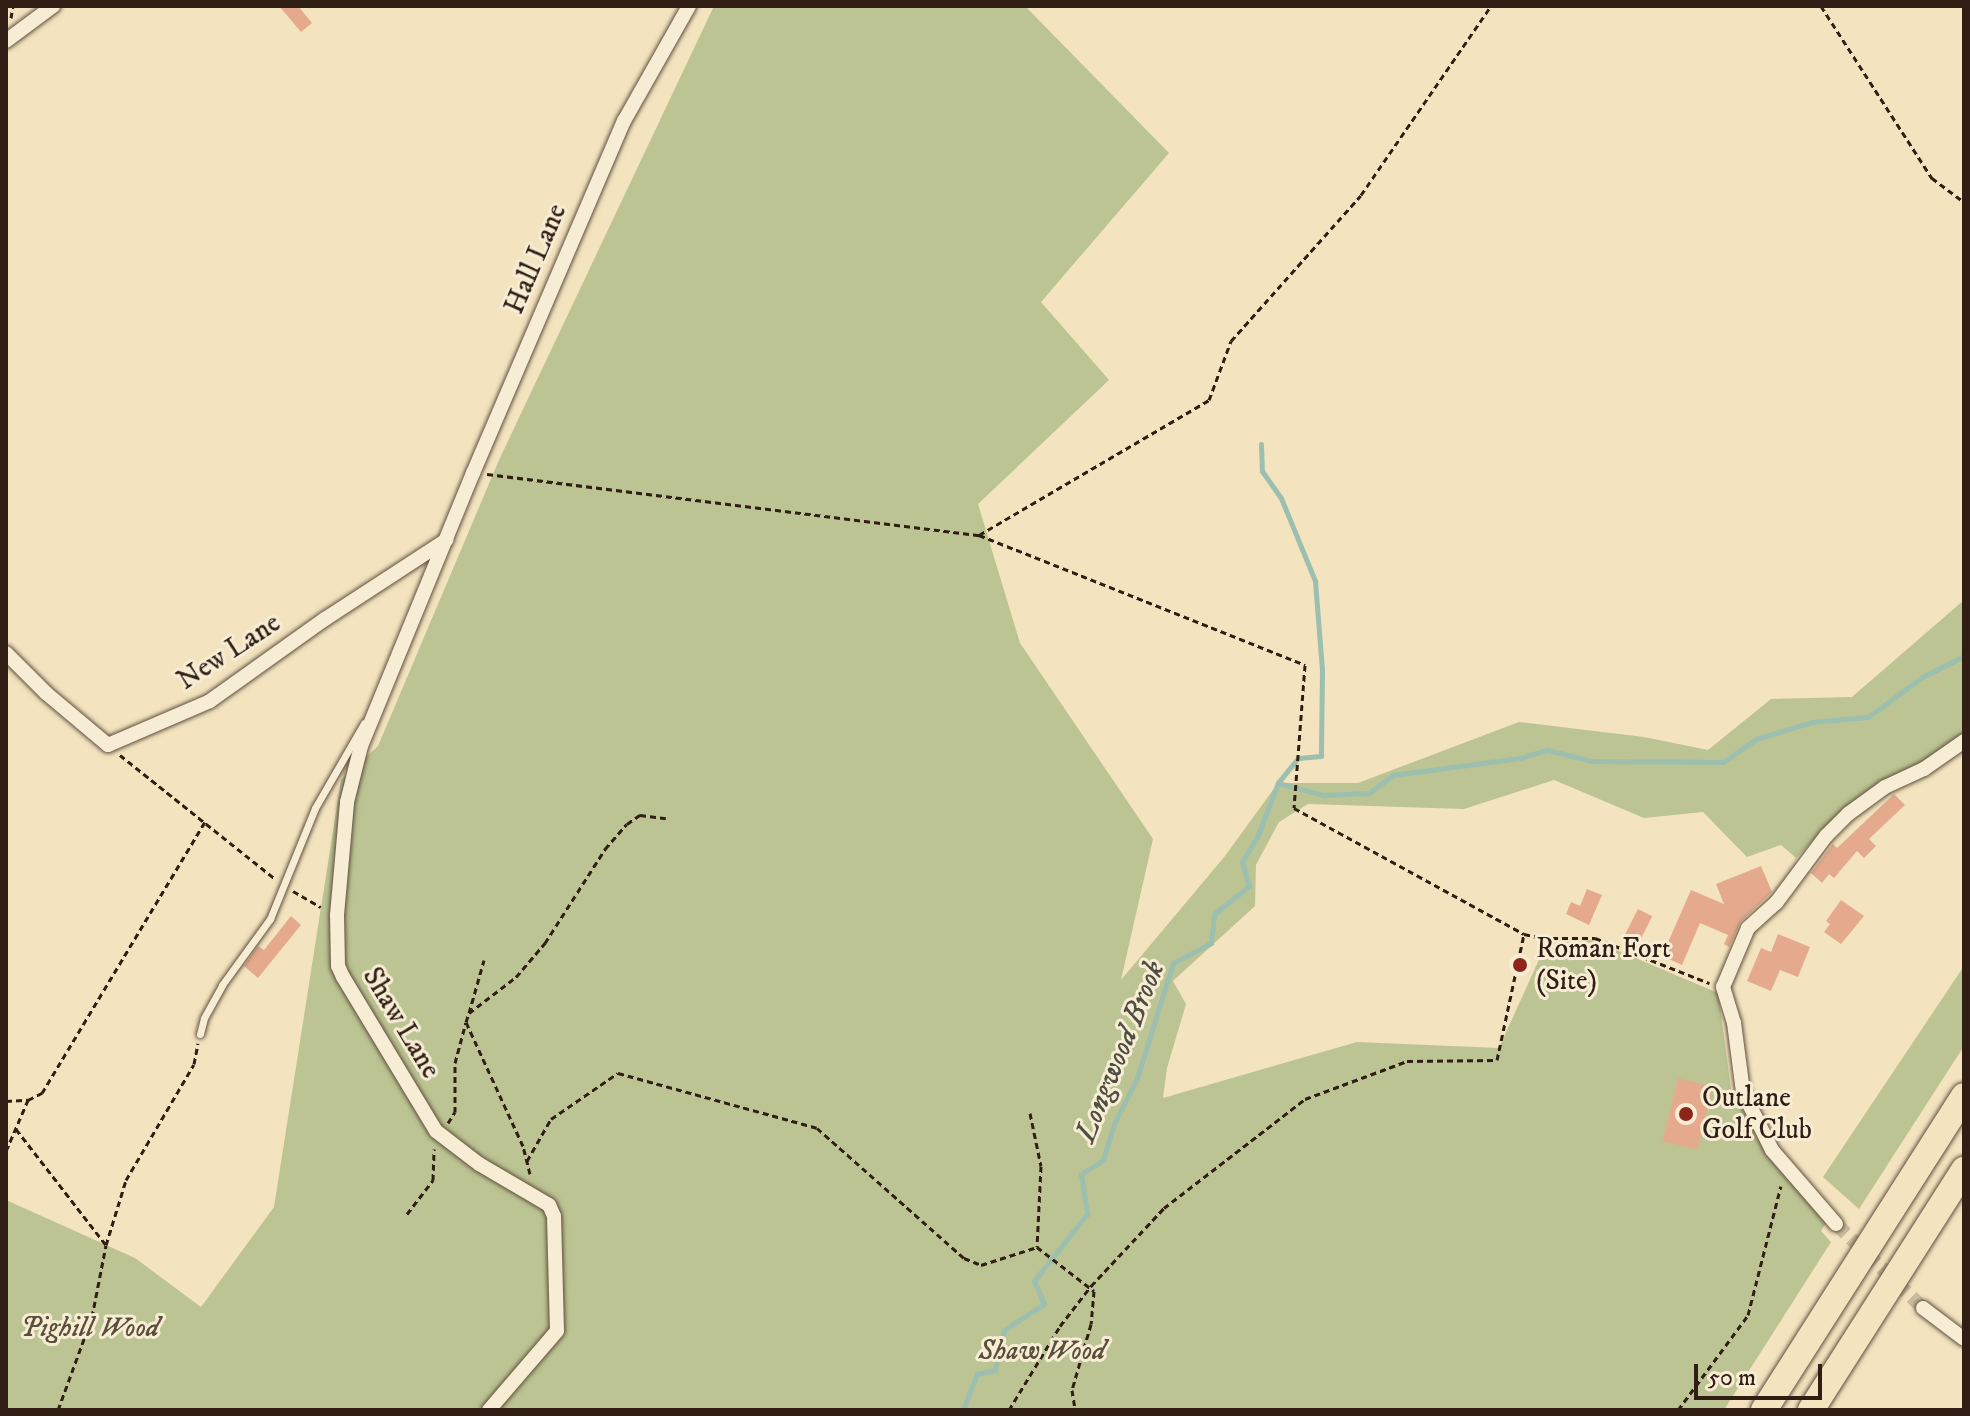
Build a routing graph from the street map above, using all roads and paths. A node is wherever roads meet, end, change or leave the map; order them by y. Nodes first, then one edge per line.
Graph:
1 (53, 6) edge
2 (689, 6) edge
3 (1491, 6) edge
4 (1821, 6) edge
5 (6, 41) edge
6 (1964, 202) edge
7 (473, 473) junction
8 (979, 535) junction
9 (446, 540) junction
10 (6, 653) edge
11 (378, 701) junction
12 (1964, 741) edge
13 (108, 745) junction
14 (666, 818) dead end
15 (205, 822) junction
16 (284, 886) junction
17 (337, 915) junction
18 (1524, 934) junction
19 (484, 960) dead end
20 (1723, 987) junction
21 (469, 1013) junction
22 (200, 1034) joint
23 (1964, 1096) edge
24 (28, 1100) junction
25 (6, 1101) edge
26 (1030, 1113) dead end
27 (16, 1129) junction
28 (6, 1151) edge
29 (527, 1161) junction
30 (1786, 1166) junction
31 (1964, 1170) edge
32 (528, 1194) junction
33 (1836, 1224) tunnel mouth
34 (106, 1245) junction
35 (1037, 1247) junction
36 (1091, 1286) junction
37 (1923, 1308) tunnel mouth
38 (1964, 1339) edge
39 (58, 1410) edge
40 (489, 1410) edge
41 (1009, 1410) edge
42 (1075, 1410) edge
43 (1678, 1410) edge
44 (1764, 1410) edge
45 (1811, 1410) edge

1 - 5 street
2 - 7 street, Hall Lane
3 - 8 path
4 - 6 path
7 - 8 path
7 - 9 street, Hall Lane
8 - 18 path
9 - 11 street, Shaw Lane
9 - 13 street, New Lane
10 - 13 street
11 - 16 lane
11 - 17 street, Shaw Lane
12 - 20 street
13 - 15 path
14 - 21 path
15 - 16 path
15 - 24 path
16 - 17 path
16 - 22 lane
17 - 32 street, Shaw Lane
18 - 20 path
18 - 36 path
19 - 21 path
20 - 30 street
21 - 29 path
22 - 34 path
23 - 44 highway
24 - 25 path
24 - 27 path
26 - 35 path
27 - 28 path
27 - 34 path
29 - 32 path
29 - 35 path
30 - 33 street
30 - 43 path
31 - 45 highway
32 - 40 street, Shaw Lane
34 - 39 path
35 - 36 path
36 - 41 path
36 - 42 path
37 - 38 street

